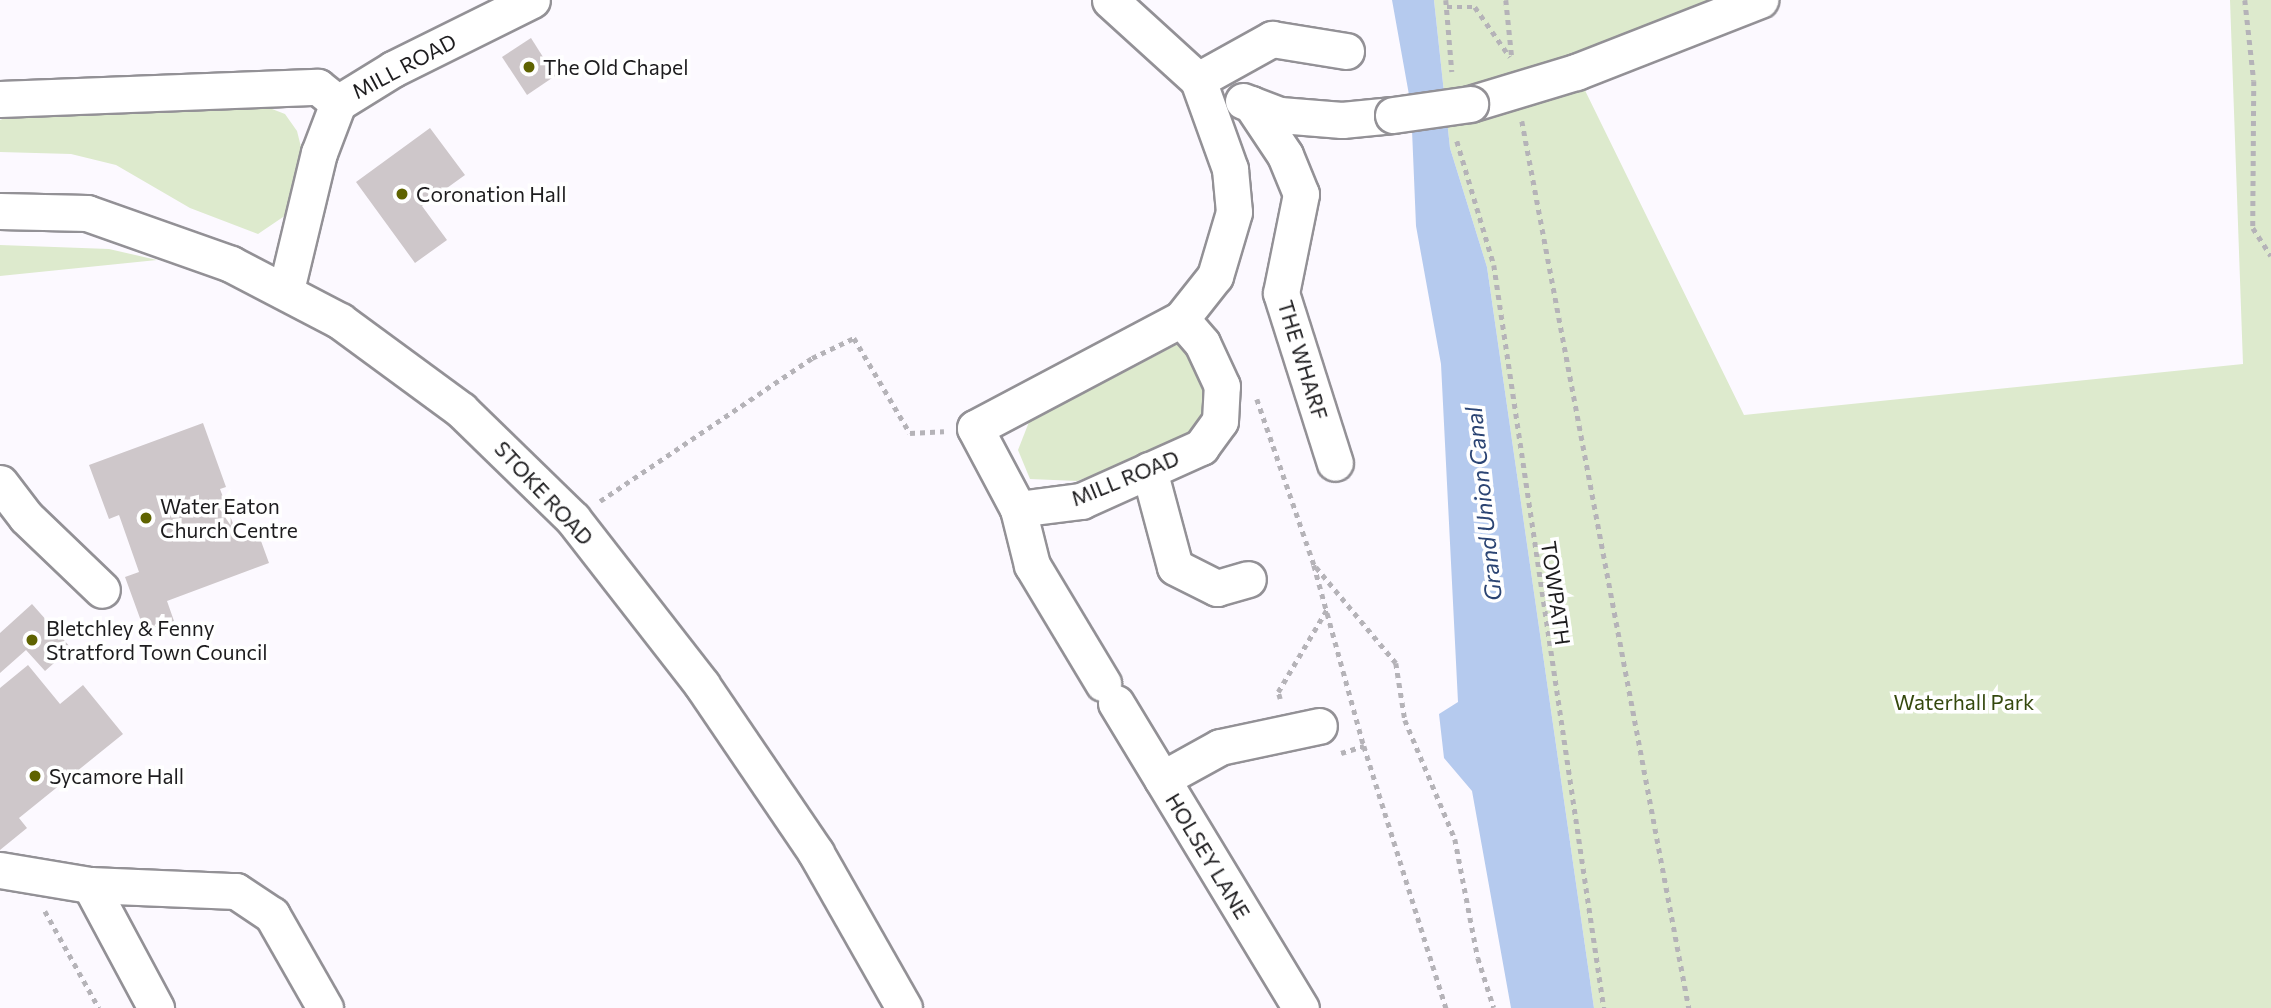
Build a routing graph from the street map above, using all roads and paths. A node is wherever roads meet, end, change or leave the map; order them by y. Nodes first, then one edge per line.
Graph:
1 (532, 0) edge
2 (1110, 0) edge
3 (1506, 0) edge
4 (1760, 0) edge
5 (2245, 0) edge
6 (1447, 7) dead end
7 (1346, 51) dead end
8 (1514, 75) junction
9 (1200, 83) junction
10 (0, 99) edge
11 (338, 103) junction
12 (1251, 104) junction
13 (1471, 185) dead end
14 (0, 211) edge
15 (2271, 256) edge
16 (286, 290) junction
17 (1181, 319) junction
18 (1256, 394) dead end
19 (975, 428) junction
20 (1335, 463) dead end
21 (1149, 470) junction
22 (0, 484) edge
23 (1018, 509) junction
24 (573, 519) junction
25 (1314, 565) junction
26 (1248, 579) dead end
27 (102, 590) dead end
28 (1320, 726) dead end
29 (1162, 779) junction
30 (12, 872) edge
31 (90, 885) junction
32 (99, 1008) edge
33 (156, 1008) edge
34 (325, 1008) edge
35 (904, 1008) edge
36 (1301, 1008) edge
37 (1446, 1008) edge
38 (1494, 1008) edge
39 (1604, 1008) edge
40 (1689, 1008) edge

1 - 11 street, MILL ROAD
2 - 9 street
3 - 8 path
4 - 8 street
5 - 15 path
6 - 8 path
7 - 9 street
8 - 12 street, bridge
8 - 40 path
9 - 12 street
9 - 17 street
10 - 11 street
11 - 16 street, MILL ROAD
12 - 20 street, THE WHARF
13 - 39 path, TOWPATH
14 - 16 street, STOKE ROAD
16 - 24 street, STOKE ROAD
17 - 19 street
17 - 21 street, MILL ROAD
18 - 25 path
19 - 23 street
19 - 24 path
21 - 23 street, MILL ROAD
21 - 26 street
22 - 27 street
23 - 29 street, HOLSEY LANE
24 - 35 street, STOKE ROAD
25 - 37 path
25 - 38 path
28 - 29 street
29 - 36 street, HOLSEY LANE
30 - 31 street
30 - 32 path
31 - 33 street
31 - 34 street

